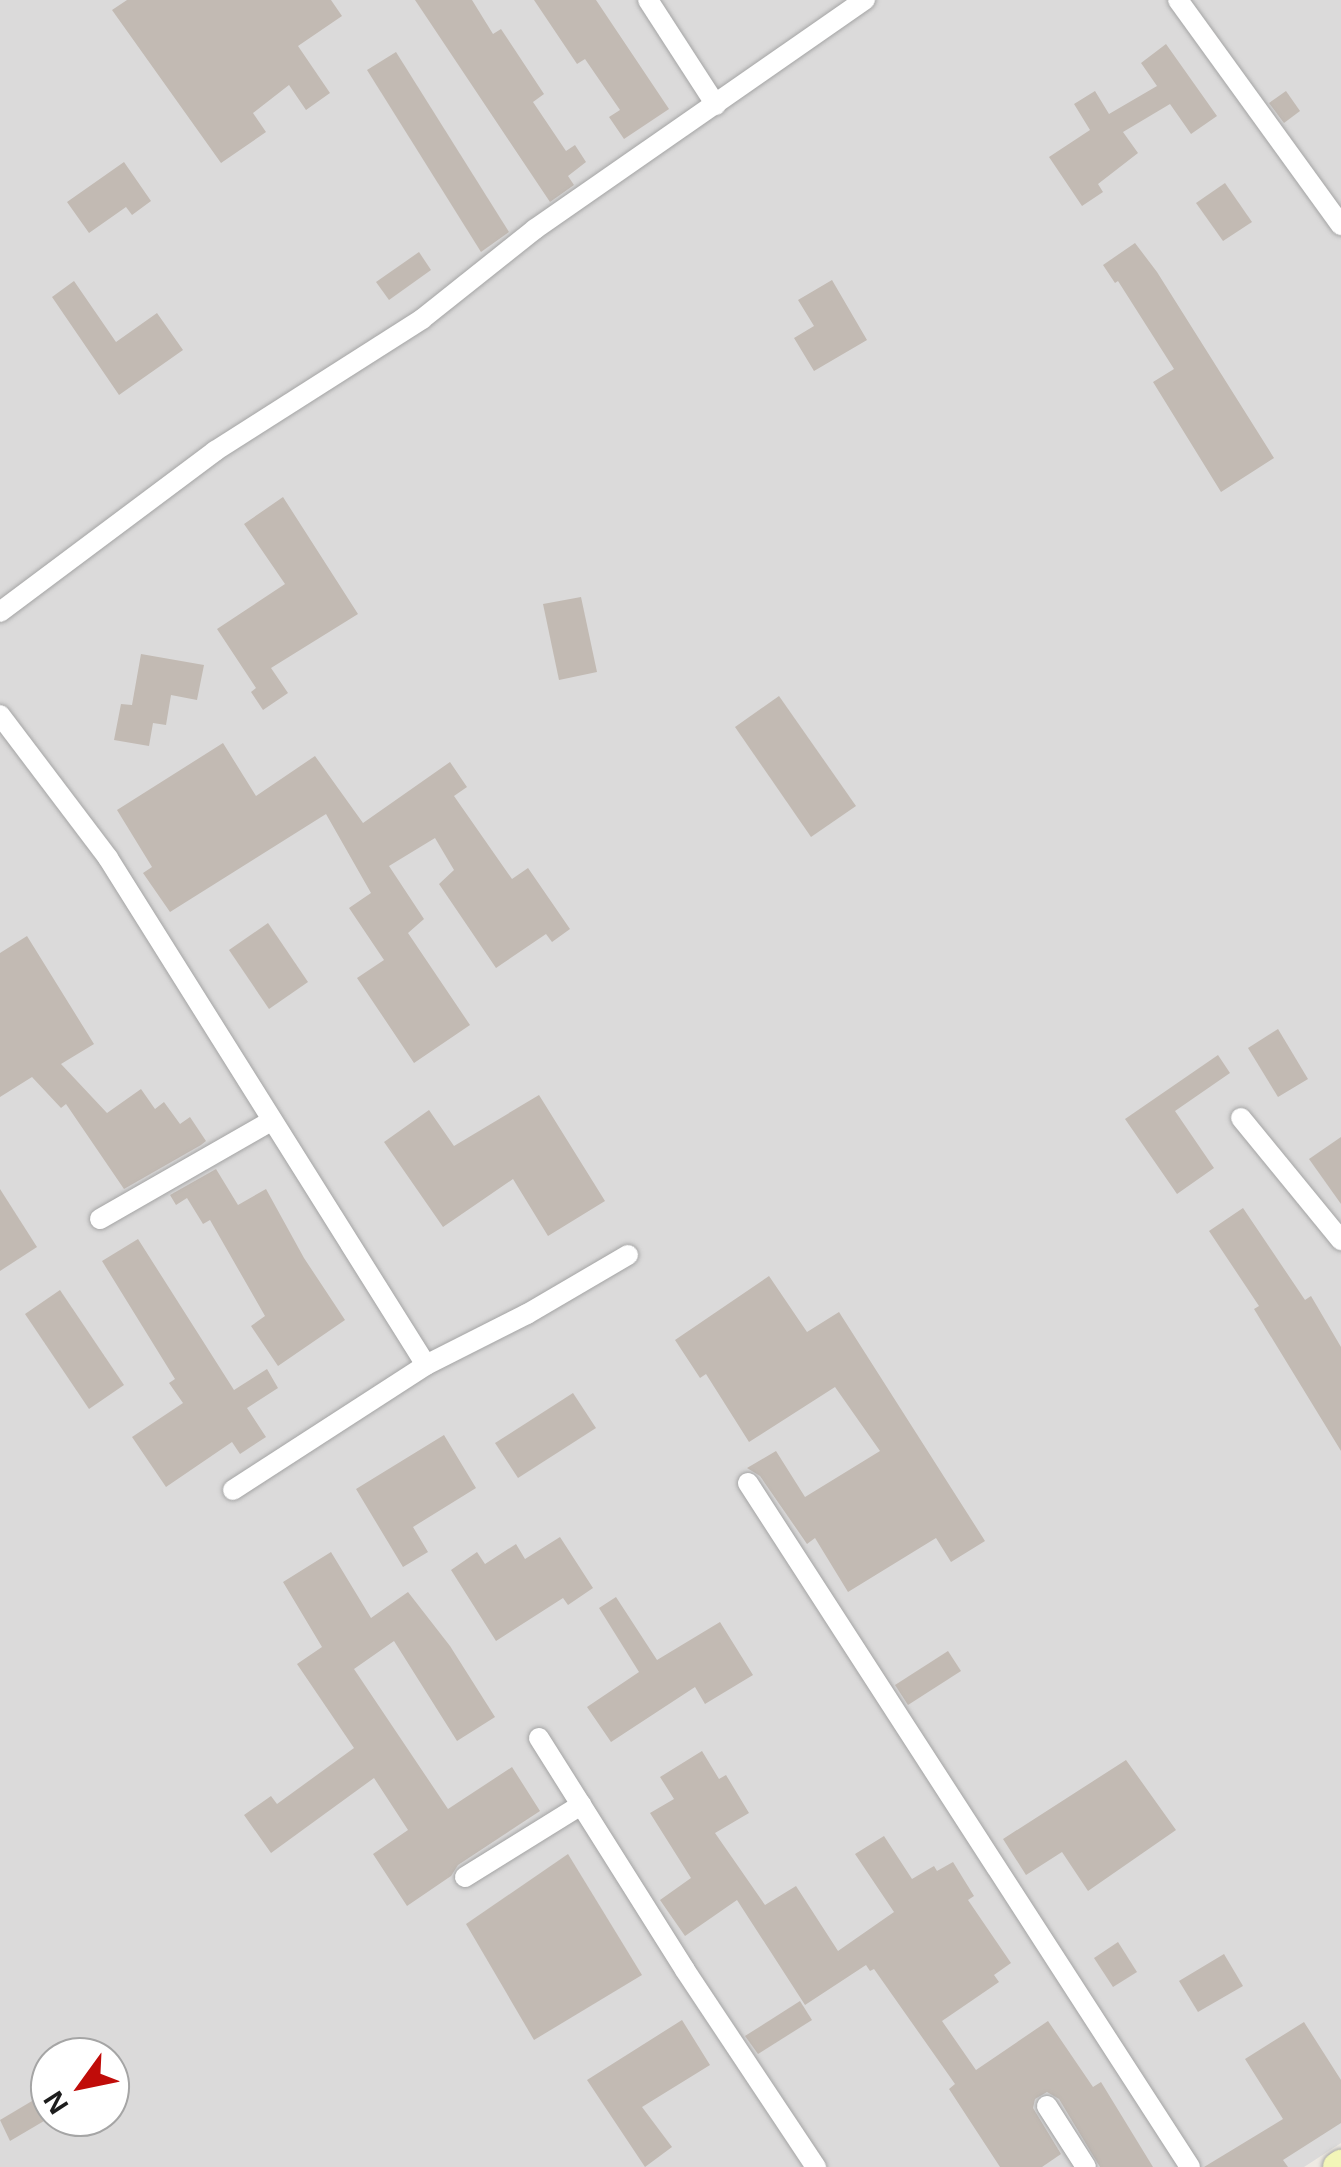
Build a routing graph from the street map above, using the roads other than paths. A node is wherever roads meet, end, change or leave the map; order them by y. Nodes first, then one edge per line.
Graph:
1 (648, 0) edge
2 (865, 0) edge
3 (1178, 0) edge
4 (716, 105) junction
5 (1341, 225) edge
6 (0, 612) edge
7 (0, 715) edge
8 (1241, 1118) dead end
9 (271, 1121) junction
10 (100, 1219) dead end
11 (1341, 1240) edge
12 (628, 1255) dead end
13 (426, 1365) junction
14 (748, 1483) dead end
15 (233, 1490) dead end
16 (539, 1738) dead end
17 (581, 1805) junction
18 (464, 1877) dead end
19 (1047, 2106) dead end
20 (816, 2167) edge
21 (1086, 2167) edge
22 (1190, 2167) edge

1 - 4 street
2 - 4 street
3 - 5 street
4 - 6 street
7 - 9 street
8 - 11 street
9 - 10 street
9 - 13 street
12 - 13 street
13 - 15 street
14 - 22 street
16 - 17 street
17 - 18 street
17 - 20 street
19 - 21 street

